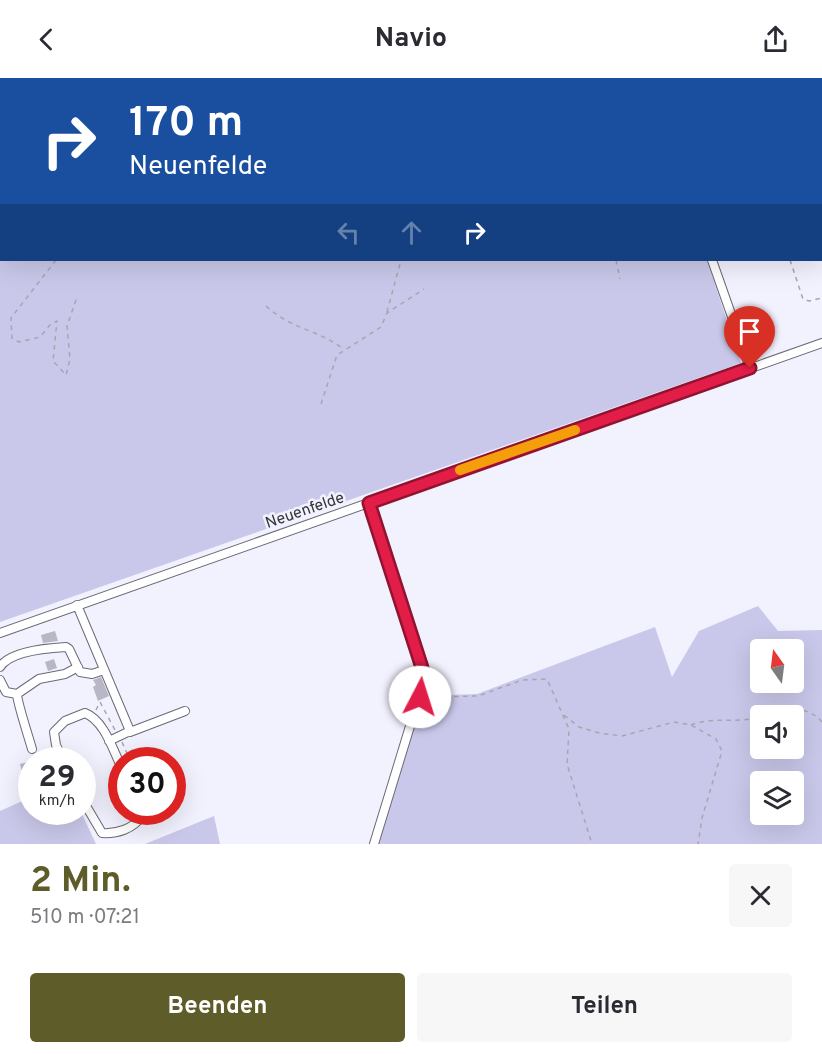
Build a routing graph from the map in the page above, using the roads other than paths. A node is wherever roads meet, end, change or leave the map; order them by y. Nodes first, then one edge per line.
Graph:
1 (712, 261) edge
2 (822, 343) edge
3 (750, 368) junction
4 (369, 503) junction
5 (77, 605) junction
6 (0, 633) edge
7 (0, 664) edge
8 (78, 667) junction
9 (104, 670) junction
10 (0, 680) edge
11 (17, 694) junction
12 (185, 711) dead end
13 (130, 732) junction
14 (109, 741) junction
15 (32, 747) edge
16 (58, 747) edge
17 (112, 747) edge
18 (96, 823) edge
19 (136, 825) edge
20 (374, 844) edge

1 - 3 street
2 - 3 street, Neuenfelde
3 - 4 street, Neuenfelde
4 - 5 street, Neuenfelde
4 - 20 street
5 - 6 street, Neuenfelde
5 - 9 street
7 - 8 street
8 - 9 street
8 - 11 street
9 - 13 street
10 - 11 street
11 - 15 street
12 - 13 street
13 - 14 street
14 - 16 street
14 - 17 street
18 - 19 street

